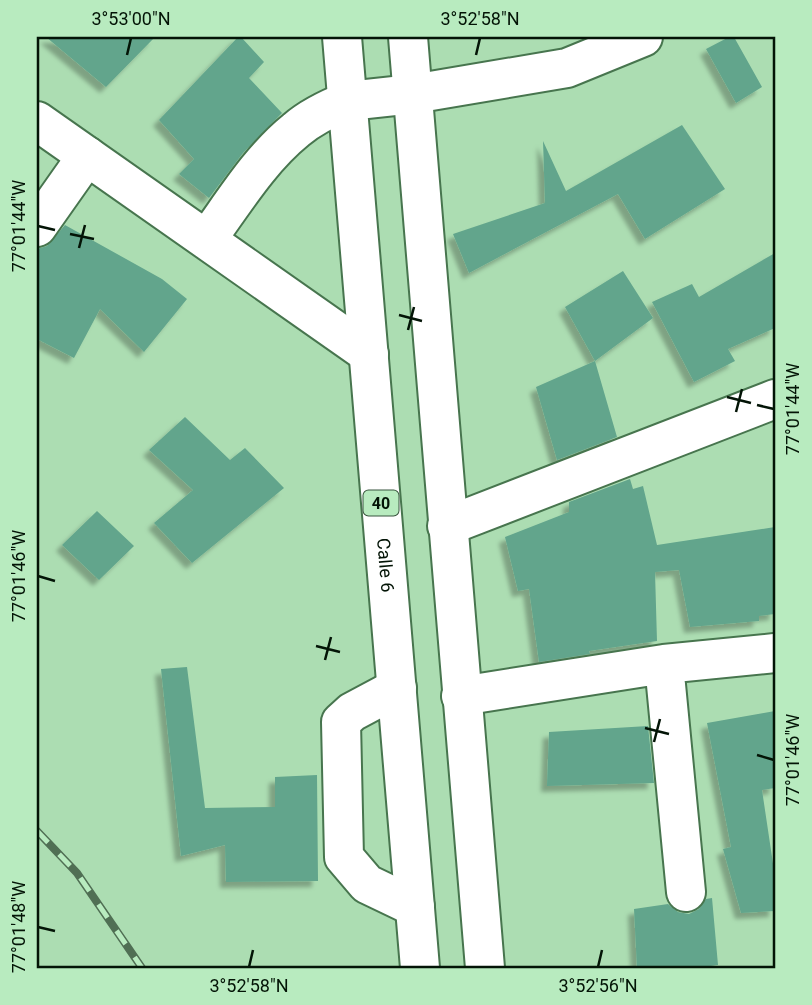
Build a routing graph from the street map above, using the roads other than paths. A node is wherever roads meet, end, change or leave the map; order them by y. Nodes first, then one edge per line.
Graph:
1 (342, 37) edge
2 (408, 37) edge
3 (643, 37) edge
4 (413, 94) junction
5 (348, 101) junction
6 (37, 121) edge
7 (87, 156) junction
8 (37, 227) edge
9 (207, 239) junction
10 (369, 354) junction
11 (775, 399) edge
12 (447, 526) junction
13 (775, 653) edge
14 (664, 664) junction
15 (397, 688) junction
16 (461, 696) junction
17 (686, 892) dead end
18 (415, 907) junction
19 (420, 968) edge
20 (485, 968) edge

1 - 5 main road, Calle 6 / 40
2 - 4 main road
3 - 4 main road
4 - 5 main road
4 - 12 main road
5 - 9 main road
5 - 10 main road, Calle 6 / 40
6 - 7 main road
7 - 8 main road
7 - 9 main road
9 - 10 main road
10 - 15 main road, Calle 6 / 40
11 - 12 main road
12 - 16 main road
13 - 14 main road
14 - 16 main road
14 - 17 main road
15 - 18 main road, Calle 6 / 40
15 - 18 main road
16 - 20 main road
18 - 19 main road, Calle 6 / 40

